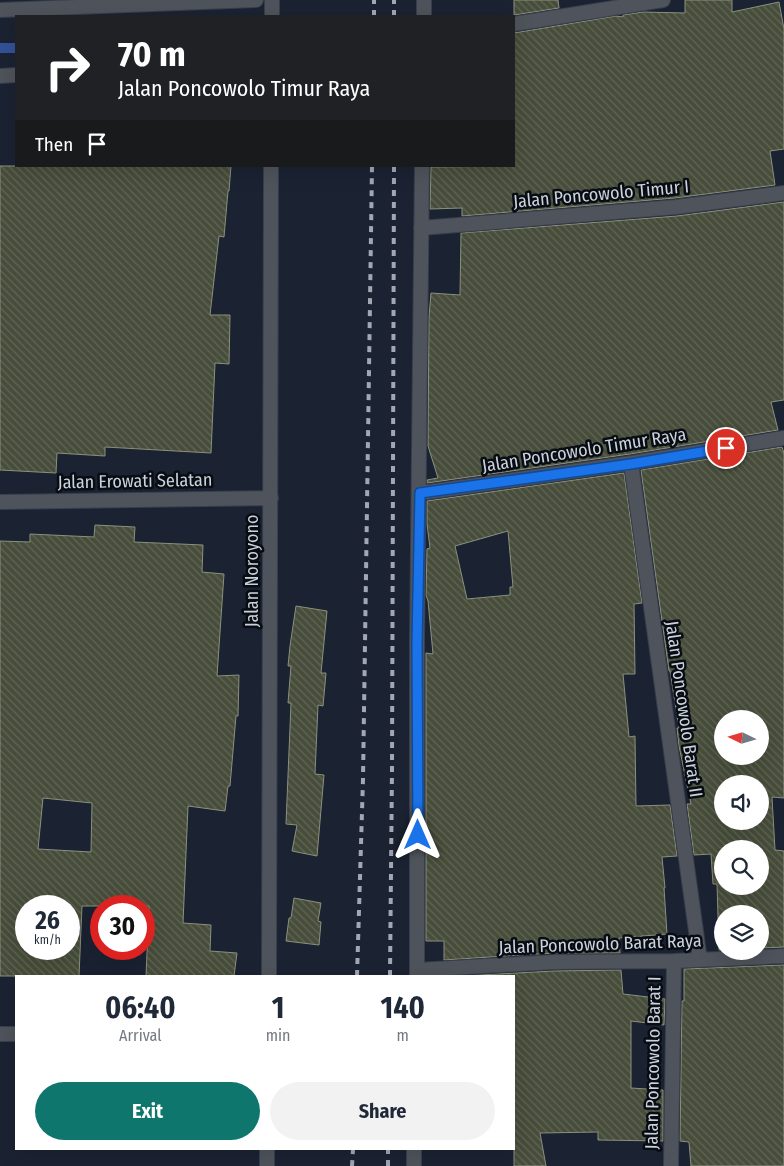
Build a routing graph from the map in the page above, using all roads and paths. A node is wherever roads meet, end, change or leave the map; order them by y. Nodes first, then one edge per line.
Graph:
1 (256, 0) edge
2 (272, 0) edge
3 (424, 0) edge
4 (663, 0) edge
5 (0, 10) edge
6 (272, 15) edge
7 (424, 15) edge
8 (515, 24) edge
9 (15, 75) edge
10 (0, 76) edge
11 (272, 167) edge
12 (422, 167) edge
13 (784, 194) edge
14 (421, 228) junction
15 (784, 438) edge
16 (631, 464) junction
17 (420, 493) junction
18 (271, 498) junction
19 (0, 502) edge
20 (784, 956) edge
21 (700, 960) junction
22 (674, 961) junction
23 (418, 973) edge
24 (268, 975) edge
25 (0, 1034) edge
26 (15, 1034) edge
27 (267, 1150) edge
28 (414, 1150) edge
29 (267, 1166) edge
30 (414, 1166) edge
31 (670, 1166) edge

1 - 5 street
2 - 6 street
3 - 7 street
4 - 8 street
9 - 10 street
11 - 18 street, Jalan Noroyono
12 - 14 street
13 - 14 street, Jalan Poncowolo Timur I
14 - 17 street
15 - 16 street, Jalan Poncowolo Timur Raya
16 - 17 street, Jalan Poncowolo Timur Raya
16 - 21 street, Jalan Poncowolo Barat II
17 - 23 street
18 - 19 street, Jalan Erowati Selatan
18 - 24 street, Jalan Noroyono
20 - 21 street, Jalan Poncowolo Barat Raya
21 - 22 street, Jalan Poncowolo Barat Raya
22 - 23 street, Jalan Poncowolo Barat Raya
22 - 31 street, Jalan Poncowolo Barat I
25 - 26 street
27 - 29 street
28 - 30 street

